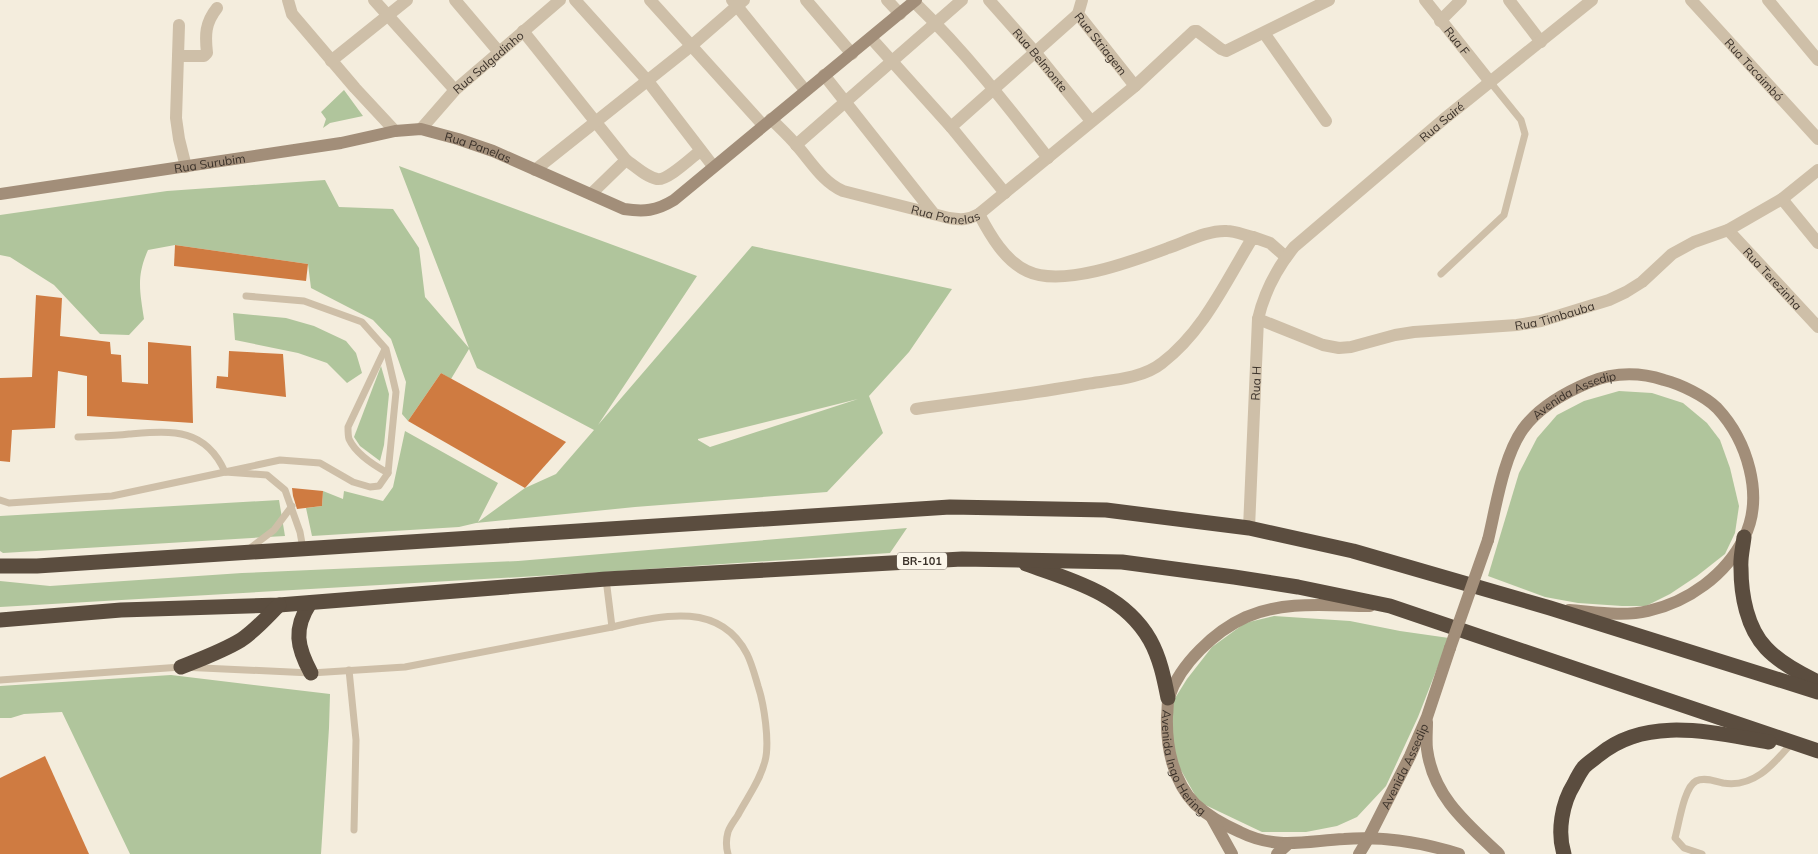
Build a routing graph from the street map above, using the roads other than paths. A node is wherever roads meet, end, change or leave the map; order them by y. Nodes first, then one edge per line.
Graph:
1 (288, 0) edge
2 (374, 0) edge
3 (406, 0) edge
4 (455, 0) edge
5 (539, 0) edge
6 (560, 0) edge
7 (575, 0) edge
8 (650, 0) edge
9 (806, 0) edge
10 (887, 0) edge
11 (962, 0) edge
12 (989, 0) edge
13 (1082, 0) edge
14 (1329, 0) edge
15 (1425, 0) edge
16 (1461, 0) edge
17 (1509, 0) edge
18 (1592, 0) edge
19 (1768, 0) edge
20 (915, 1) edge
21 (738, 2) edge
22 (1699, 3) edge
23 (217, 8) dead end
24 (548, 10) junction
25 (900, 14) junction
26 (1078, 14) junction
27 (388, 15) junction
28 (1440, 21) junction
29 (935, 22) junction
30 (179, 25) dead end
31 (524, 31) junction
32 (1264, 33) junction
33 (871, 38) junction
34 (1541, 42) junction
35 (691, 46) junction
36 (499, 52) junction
37 (1035, 52) junction
38 (852, 54) junction
39 (178, 56) junction
40 (1818, 60) edge
41 (331, 61) junction
42 (892, 62) junction
43 (824, 75) junction
44 (647, 80) junction
45 (1491, 83) junction
46 (1135, 86) junction
47 (994, 88) junction
48 (455, 90) junction
49 (805, 90) junction
50 (847, 101) junction
51 (596, 121) junction
52 (1091, 121) junction
53 (767, 122) junction
54 (1326, 122) dead end
55 (951, 127) junction
56 (421, 129) junction
57 (395, 131) junction
58 (1818, 139) edge
59 (796, 145) junction
60 (700, 151) junction
61 (1048, 158) junction
62 (626, 160) junction
63 (713, 166) junction
64 (186, 167) junction
65 (535, 170) junction
66 (1818, 170) edge
67 (1005, 193) junction
68 (0, 194) edge
69 (591, 194) junction
70 (1782, 200) junction
71 (934, 214) junction
72 (979, 214) junction
73 (1728, 230) junction
74 (1253, 237) junction
75 (1818, 243) edge
76 (1290, 252) junction
77 (1440, 274) dead end
78 (246, 296) dead end
79 (1258, 319) junction
80 (1818, 327) edge
81 (386, 349) junction
82 (916, 409) dead end
83 (78, 437) dead end
84 (225, 472) junction
85 (388, 473) junction
86 (0, 500) edge
87 (292, 506) junction
88 (1249, 528) junction
89 (1744, 537) junction
90 (303, 549) junction
91 (244, 552) junction
92 (1013, 559) junction
93 (0, 566) edge
94 (606, 579) junction
95 (310, 603) junction
96 (279, 605) junction
97 (1390, 606) junction
98 (1550, 608) junction
99 (0, 620) edge
100 (612, 627) junction
101 (181, 668) junction
102 (349, 670) junction
103 (311, 673) junction
104 (0, 680) edge
105 (1818, 682) edge
106 (1818, 692) edge
107 (1168, 698) junction
108 (1427, 717) junction
109 (1790, 745) junction
110 (1816, 750) edge
111 (1212, 818) junction
112 (354, 830) dead end
113 (1368, 839) junction
114 (1289, 843) junction
115 (728, 854) edge
116 (1232, 854) edge
117 (1277, 854) edge
118 (1358, 854) edge
119 (1459, 854) edge
120 (1499, 854) edge
121 (1564, 854) edge
122 (1702, 854) edge

1 - 41 street
2 - 27 street
3 - 27 street
4 - 36 street
5 - 24 street
6 - 24 street, Rua Salgadinho
7 - 44 street
8 - 35 street, Rua Panelas
9 - 38 street
10 - 25 street
11 - 29 street
12 - 37 street, Rua Belmonte
13 - 26 street, Rua Striagem
14 - 32 street
15 - 28 street, Rua F
16 - 28 street
17 - 34 street
18 - 34 street, Rua Sairé
19 - 40 street
20 - 25 main road, Rua Panelas
20 - 29 street
21 - 35 street
21 - 49 street
22 - 58 street, Rua Tacaimbó
23 - 39 street
24 - 31 street, Rua Salgadinho
25 - 33 main road, Rua Panelas
26 - 37 street
26 - 46 street, Rua Striagem
27 - 41 street
27 - 48 street
28 - 45 street, Rua F
29 - 42 street
29 - 47 street
30 - 39 street
31 - 36 street, Rua Salgadinho
31 - 51 street
32 - 46 street, Rua Panelas
32 - 54 street
33 - 38 main road, Rua Panelas
33 - 42 street
34 - 45 street, Rua Sairé
35 - 44 street
35 - 53 street, Rua Panelas
36 - 48 street, Rua Salgadinho
37 - 47 street
37 - 52 street, Rua Belmonte
38 - 43 main road, Rua Panelas
39 - 64 street
41 - 57 street
42 - 50 street
42 - 55 street
43 - 49 main road, Rua Panelas
43 - 50 street
44 - 51 street
44 - 60 street
45 - 76 street, Rua Sairé
45 - 77 lane
46 - 52 street, Rua Panelas
47 - 55 street
47 - 61 street
48 - 56 street, Rua Salgadinho
49 - 53 main road, Rua Panelas
50 - 59 street
50 - 71 street
51 - 62 street
51 - 65 street
52 - 61 street, Rua Panelas
53 - 59 street, Rua Panelas
53 - 63 main road, Rua Panelas
55 - 67 street
56 - 57 main road, Rua Surubim
56 - 65 main road, Rua Panelas
57 - 64 main road, Rua Surubim
59 - 71 street, Rua Panelas
60 - 62 street
60 - 63 street
61 - 67 street, Rua Panelas
62 - 69 street
63 - 69 main road, Rua Panelas
64 - 68 main road, Rua Surubim
65 - 69 main road, Rua Panelas
66 - 70 street, Rua Timbauba
67 - 72 street, Rua Panelas
70 - 73 street, Rua Timbauba
70 - 75 street
71 - 72 street, Rua Panelas
72 - 74 street
73 - 79 street, Rua Timbauba
73 - 80 street, Rua Terezinha
74 - 76 street
74 - 82 street
76 - 79 street, Rua H
78 - 81 lane
79 - 88 street, Rua H
81 - 85 lane
81 - 85 lane
83 - 84 lane
84 - 85 lane
84 - 86 lane
84 - 87 lane
87 - 90 lane
87 - 91 lane
88 - 90 highway
88 - 98 highway
89 - 98 main road, Avenida Assedip
89 - 105 highway
89 - 108 main road, Avenida Assedip, bridge
90 - 91 highway
91 - 93 highway
92 - 94 highway, BR-101
92 - 97 highway, BR-101
92 - 107 highway
94 - 95 highway, BR-101
94 - 100 lane
95 - 96 highway, BR-101
95 - 103 highway
96 - 99 highway, BR-101
96 - 101 highway
97 - 107 main road, Avenida Ingo Hering
97 - 110 highway, BR-101
98 - 106 highway
100 - 102 lane
100 - 115 lane
101 - 103 lane
101 - 104 lane
102 - 103 lane
102 - 112 lane
107 - 111 main road, Avenida Ingo Hering
108 - 113 main road, Avenida Assedip
108 - 120 main road
109 - 110 highway
109 - 121 highway
109 - 122 lane
111 - 114 main road, Avenida Ingo Hering
111 - 116 main road
113 - 114 main road, Avenida Ingo Hering
113 - 118 main road, Avenida Assedip
113 - 119 main road, Avenida Ingo Hering
114 - 117 main road

